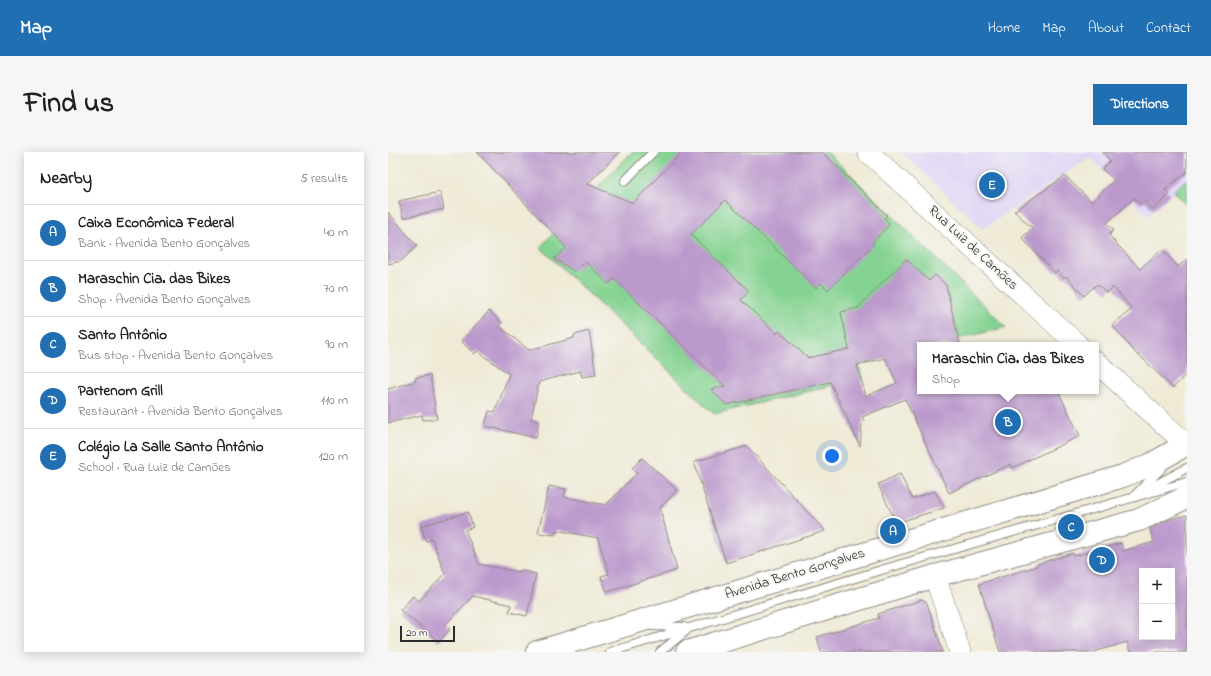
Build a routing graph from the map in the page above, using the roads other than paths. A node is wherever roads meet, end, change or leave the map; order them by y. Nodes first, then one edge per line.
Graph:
1 (653, 152) edge
2 (868, 152) edge
3 (625, 181) dead end
4 (1075, 342) edge
5 (1099, 365) edge
6 (1187, 445) edge
7 (1187, 468) edge
8 (1187, 482) edge
9 (1187, 496) edge
10 (1131, 498) junction
11 (935, 576) junction
12 (631, 625) junction
13 (691, 628) junction
14 (537, 652) edge
15 (610, 652) edge
16 (660, 652) edge
17 (687, 652) edge
18 (960, 652) edge

1 - 3 lane
2 - 4 street, Rua Luiz de Camões
5 - 6 street
6 - 10 lane
6 - 12 main road, Avenida Bento Gonçalves
7 - 10 lane
8 - 10 lane
9 - 11 main road
10 - 13 lane
11 - 17 main road
11 - 18 street
12 - 13 lane
12 - 14 main road, Avenida Bento Gonçalves
13 - 15 lane
13 - 16 lane

